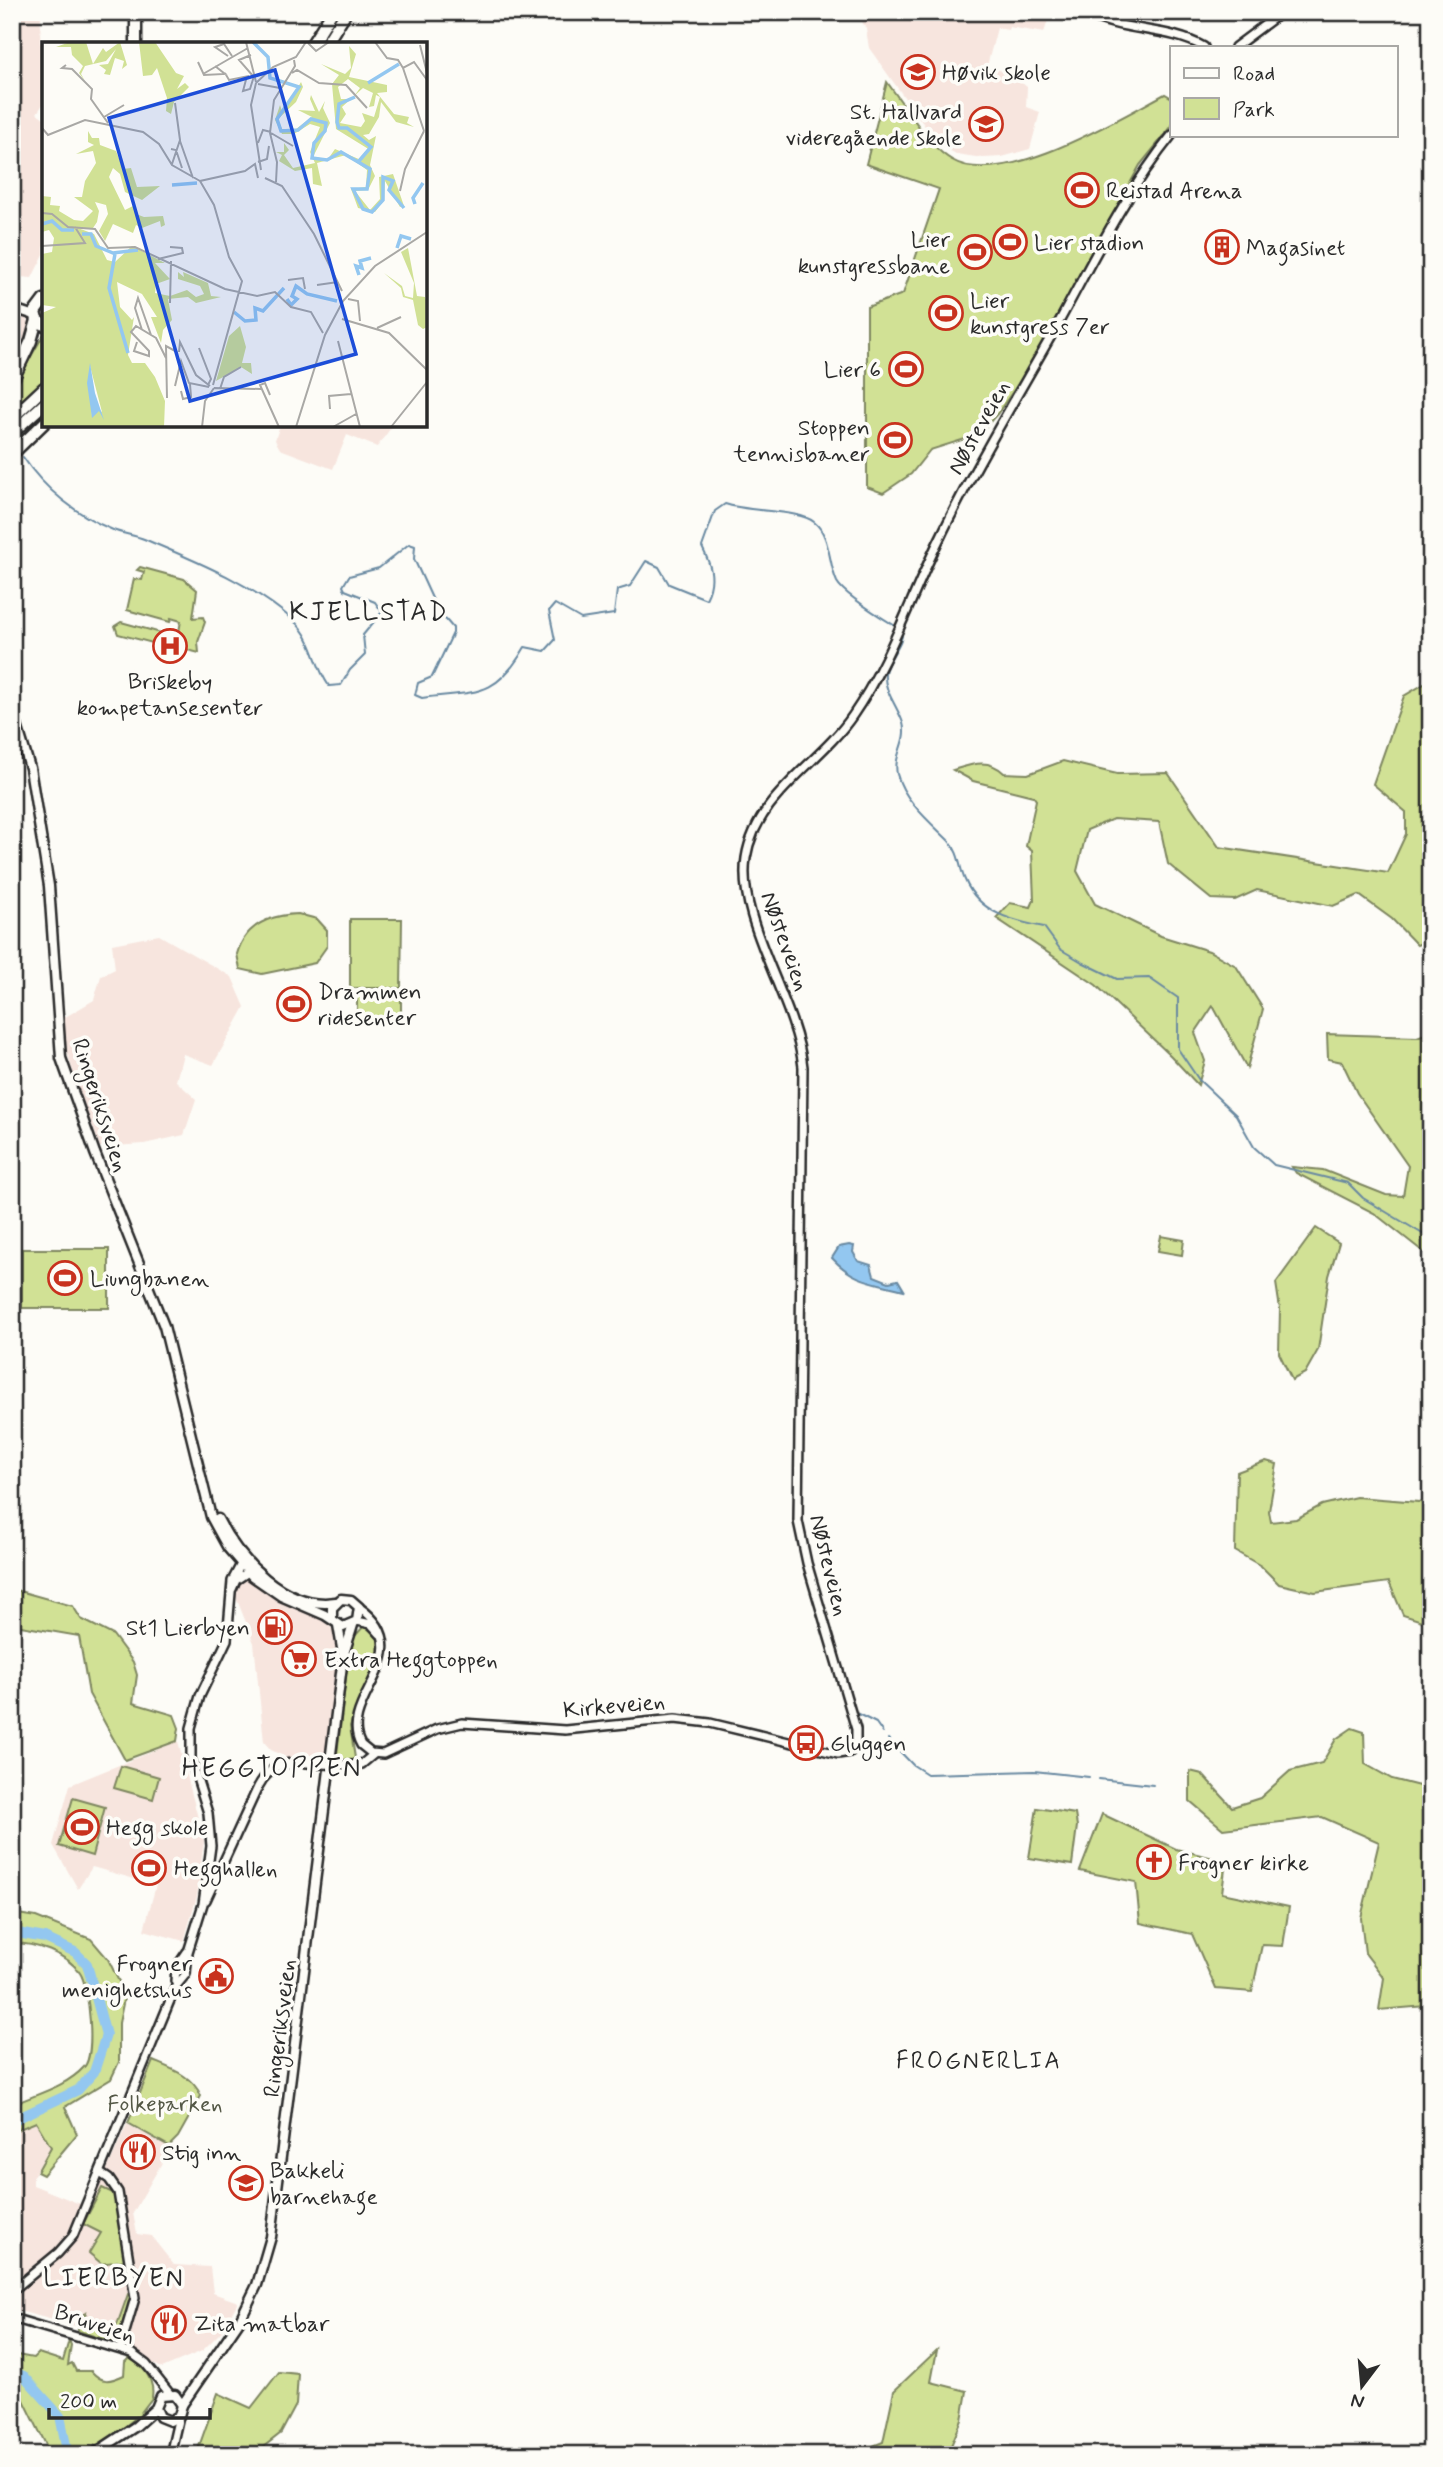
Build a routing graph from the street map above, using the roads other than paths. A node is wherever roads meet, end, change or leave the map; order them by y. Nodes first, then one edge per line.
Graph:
1 (136, 12) edge
2 (332, 12) edge
3 (346, 12) edge
4 (1083, 12) edge
5 (1282, 12) edge
6 (1250, 40) junction
7 (1189, 41) junction
8 (136, 42) edge
9 (313, 42) edge
10 (327, 42) edge
11 (1194, 46) edge
12 (1202, 46) edge
13 (1238, 46) edge
14 (1245, 46) edge
15 (1171, 136) edge
16 (41, 303) edge
17 (13, 308) edge
18 (40, 322) edge
19 (12, 381) edge
20 (42, 390) edge
21 (42, 406) edge
22 (12, 418) edge
23 (42, 425) edge
24 (14, 433) edge
25 (12, 454) edge
26 (12, 709) edge
27 (246, 1567) junction
28 (336, 1602) junction
29 (359, 1607) junction
30 (335, 1622) junction
31 (355, 1623) junction
32 (383, 1637) junction
33 (344, 1657) junction
34 (856, 1745) joint
35 (364, 1749) junction
36 (374, 1754) junction
37 (355, 1765) junction
38 (203, 1904) junction
39 (99, 2177) junction
40 (12, 2291) edge
41 (12, 2318) edge
42 (120, 2348) junction
43 (158, 2378) junction
44 (195, 2385) junction
45 (172, 2394) junction
46 (159, 2398) junction
47 (182, 2405) junction
48 (156, 2408) junction
49 (179, 2416) junction
50 (164, 2420) junction
51 (136, 2426) junction
52 (172, 2444) junction
53 (92, 2455) edge
54 (170, 2455) edge

1 - 8 highway
2 - 9 highway
3 - 10 highway
4 - 7 main road
5 - 6 main road
6 - 13 main road
6 - 14 main road
7 - 11 main road
7 - 12 main road
15 - 34 main road, Nøsteveien
16 - 17 main road
16 - 18 highway
17 - 18 main road
18 - 19 highway
20 - 22 highway
21 - 24 highway
23 - 25 highway
26 - 27 main road, Ringeriksveien
27 - 28 main road, Ringeriksveien
27 - 30 main road, Ringeriksveien
27 - 38 main road
28 - 29 main road
28 - 30 main road
29 - 31 main road
29 - 32 main road
30 - 31 main road
30 - 33 main road, Ringeriksveien
31 - 32 main road
31 - 33 main road, Ringeriksveien
32 - 35 main road
33 - 44 main road, Ringeriksveien
34 - 36 main road, Kirkeveien
35 - 36 main road
35 - 37 main road
36 - 37 main road, Kirkeveien
37 - 38 main road, bridge
38 - 39 main road
39 - 40 main road
39 - 42 main road
41 - 42 main road, Bruveien
42 - 43 main road, Bruveien
43 - 45 main road, Bruveien
43 - 46 main road
44 - 45 main road, Ringeriksveien
44 - 47 main road, Ringeriksveien
45 - 46 main road, Ringeriksveien
45 - 47 main road
46 - 48 main road
47 - 49 main road, Ringeriksveien
48 - 50 main road
48 - 51 main road
49 - 50 main road
49 - 52 main road
50 - 51 main road
50 - 52 main road
51 - 53 main road
52 - 54 main road

